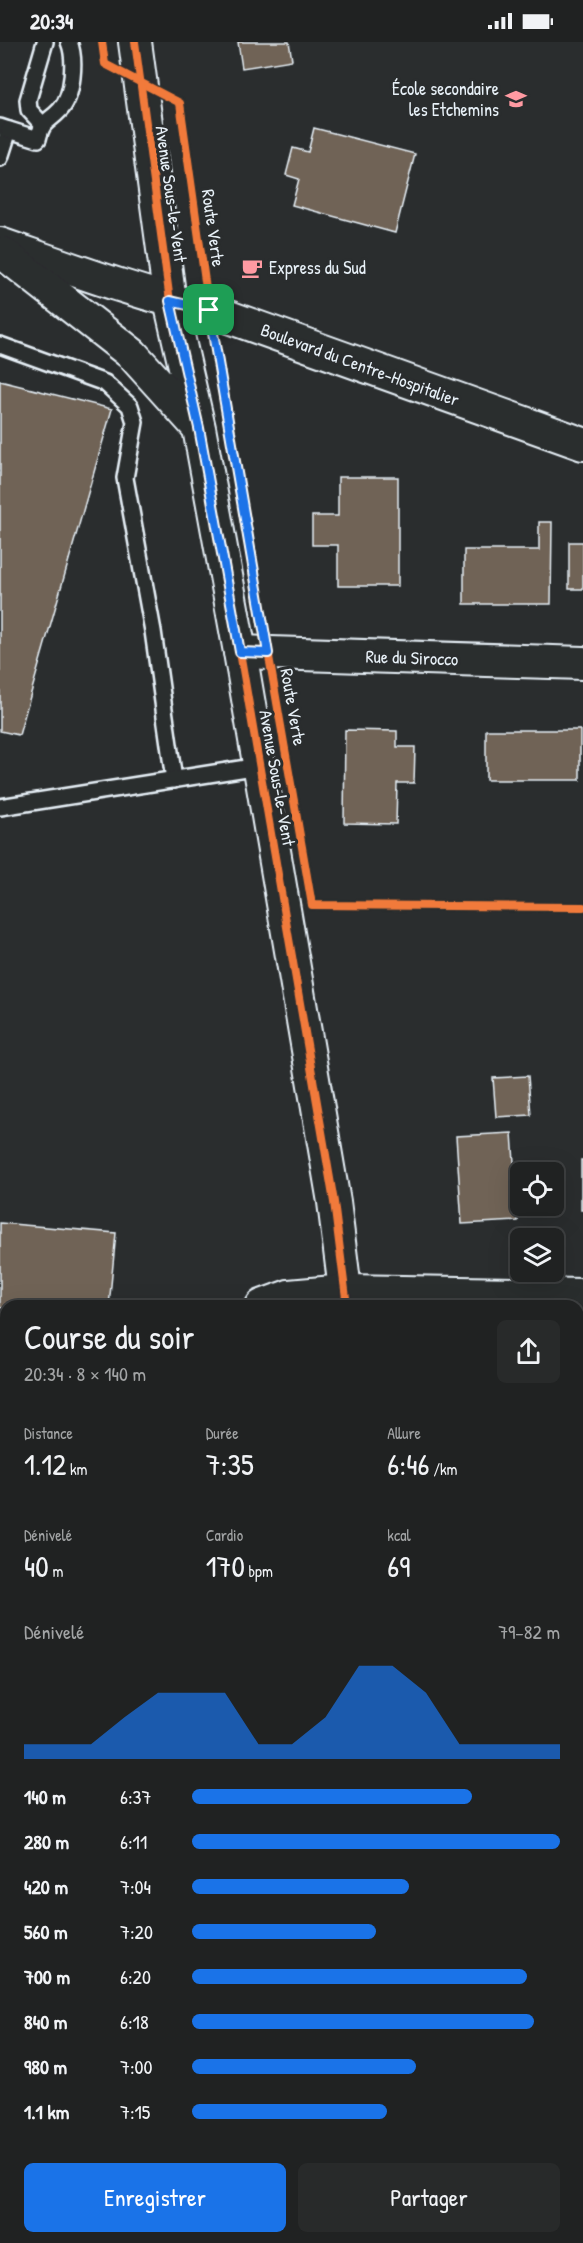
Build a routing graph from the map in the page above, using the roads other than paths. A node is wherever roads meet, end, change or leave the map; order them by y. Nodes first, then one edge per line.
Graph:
1 (45, 42) edge
2 (69, 42) edge
3 (135, 42) edge
4 (42, 124) junction
5 (5, 128) edge
6 (0, 158) edge
7 (0, 244) edge
8 (0, 251) edge
9 (170, 301) junction
10 (0, 345) edge
11 (199, 428) junction
12 (583, 444) edge
13 (240, 652) junction
14 (583, 663) edge
15 (260, 766) junction
16 (174, 780) junction
17 (0, 807) edge
18 (583, 1295) edge
19 (346, 1299) edge
20 (278, 1300) edge

1 - 4 lane
2 - 4 lane
3 - 9 street, Avenue Sous-le-Vent
4 - 5 lane
5 - 6 lane
7 - 9 street, Boulevard du Centre-Hospitalier
8 - 11 street
9 - 11 street, Avenue Sous-le-Vent
9 - 12 street, Boulevard du Centre-Hospitalier
10 - 16 lane
11 - 13 street, Avenue Sous-le-Vent
13 - 14 street, Rue du Sirocco
13 - 15 street, Avenue Sous-le-Vent
15 - 16 lane
15 - 19 street, Avenue Sous-le-Vent
16 - 17 lane
18 - 19 street
19 - 20 street

